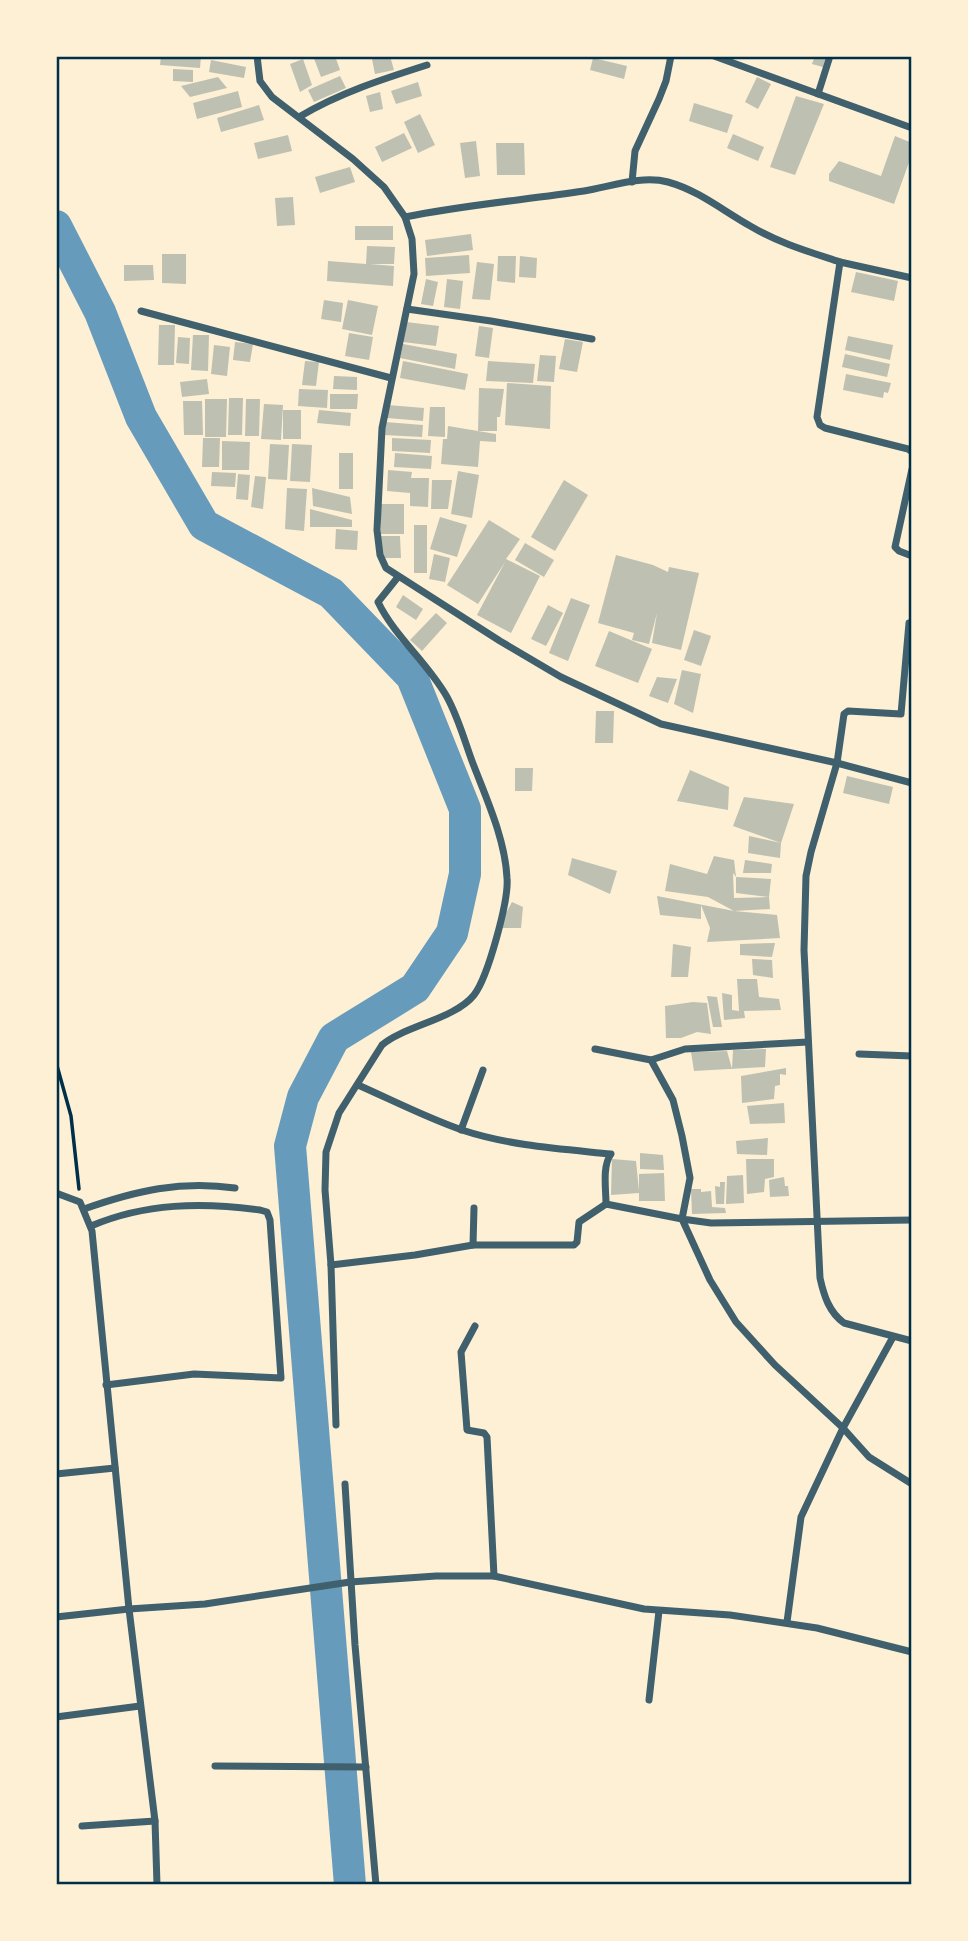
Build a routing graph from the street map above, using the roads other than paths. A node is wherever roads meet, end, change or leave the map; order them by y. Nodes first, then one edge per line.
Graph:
1 (257, 56) edge
2 (671, 56) edge
3 (715, 56) edge
4 (830, 56) edge
5 (427, 65) dead end
6 (818, 94) junction
7 (299, 117) junction
8 (912, 128) edge
9 (632, 182) junction
10 (405, 217) junction
11 (840, 262) junction
12 (912, 278) edge
13 (407, 309) junction
14 (141, 312) dead end
15 (592, 339) dead end
16 (391, 378) junction
17 (912, 452) edge
18 (912, 470) edge
19 (912, 556) edge
20 (398, 577) junction
21 (909, 623) dead end
22 (837, 763) junction
23 (912, 783) edge
24 (808, 1042) junction
25 (594, 1049) dead end
26 (859, 1054) dead end
27 (912, 1056) edge
28 (651, 1060) junction
29 (483, 1070) dead end
30 (358, 1085) junction
31 (461, 1130) junction
32 (234, 1188) dead end
33 (56, 1193) edge
34 (606, 1204) junction
35 (82, 1205) junction
36 (474, 1208) dead end
37 (682, 1219) junction
38 (912, 1220) edge
39 (817, 1222) junction
40 (91, 1228) junction
41 (473, 1245) junction
42 (331, 1265) junction
43 (475, 1326) dead end
44 (892, 1337) junction
45 (912, 1341) edge
46 (106, 1385) junction
47 (336, 1425) dead end
48 (844, 1427) junction
49 (115, 1468) junction
50 (56, 1474) edge
51 (345, 1484) dead end
52 (912, 1484) edge
53 (494, 1576) junction
54 (348, 1583) junction
55 (129, 1609) junction
56 (659, 1611) junction
57 (56, 1617) edge
58 (787, 1622) junction
59 (912, 1652) edge
60 (649, 1700) dead end
61 (140, 1706) junction
62 (56, 1717) edge
63 (215, 1766) dead end
64 (364, 1767) junction
65 (155, 1821) junction
66 (82, 1826) dead end
67 (157, 1885) edge
68 (376, 1885) edge

1 - 7 street
2 - 9 street
3 - 6 street
4 - 6 street
5 - 7 street
6 - 8 street
7 - 10 street
9 - 10 street
9 - 11 street
10 - 13 street
11 - 12 street
11 - 17 street
13 - 15 street
13 - 16 street
14 - 16 street
16 - 20 street
18 - 19 street
20 - 22 street
20 - 30 street
21 - 22 street
22 - 23 street
22 - 24 street
24 - 28 street
24 - 39 street
25 - 28 street
26 - 27 street
28 - 37 street
29 - 31 street
30 - 31 street
30 - 42 street
31 - 34 street
32 - 35 street
33 - 35 street
34 - 37 street
34 - 41 street
35 - 40 street
36 - 41 street
37 - 39 street
37 - 48 street
38 - 39 street
39 - 44 street
40 - 46 street
40 - 46 street
41 - 42 street
42 - 47 street
43 - 53 street
44 - 45 street
44 - 48 street
46 - 49 street
48 - 52 street
48 - 58 street
49 - 50 street
49 - 55 street
51 - 54 street
53 - 54 street
53 - 56 street
54 - 55 street
54 - 64 street
55 - 57 street
55 - 61 street
56 - 58 street
56 - 60 street
58 - 59 street
61 - 62 street
61 - 65 street
63 - 64 street
64 - 68 street
65 - 66 street
65 - 67 street

